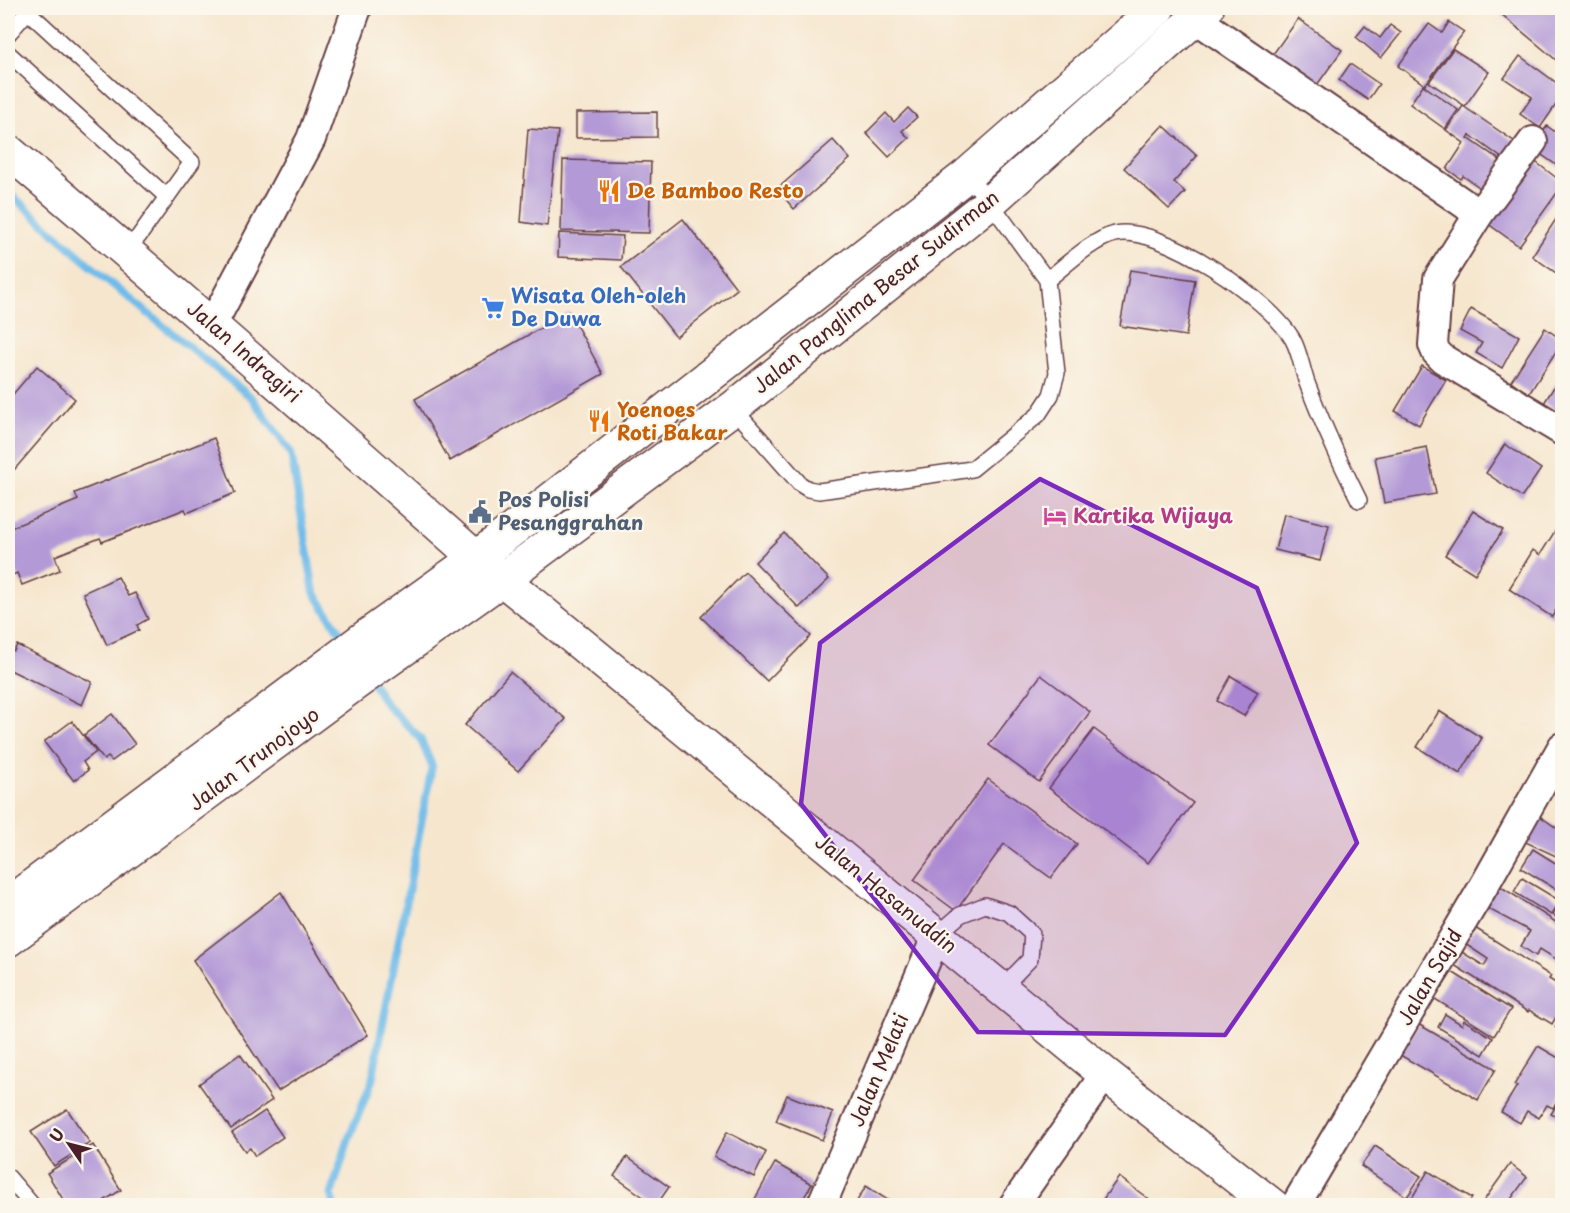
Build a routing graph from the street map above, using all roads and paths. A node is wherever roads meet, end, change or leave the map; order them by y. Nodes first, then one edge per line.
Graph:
1 (357, 8) edge
2 (1158, 8) edge
3 (26, 9) edge
4 (1201, 13) edge
5 (8, 34) edge
6 (8, 52) edge
7 (1533, 141) dead end
8 (8, 151) edge
9 (967, 175) junction
10 (167, 196) junction
11 (990, 202) junction
12 (1479, 214) junction
13 (126, 250) junction
14 (1047, 280) junction
15 (212, 325) junction
16 (733, 408) junction
17 (1563, 431) edge
18 (1359, 500) dead end
19 (476, 558) junction
20 (501, 580) junction
21 (347, 671) junction
22 (1563, 747) edge
23 (11, 894) edge
24 (937, 935) junction
25 (8, 940) edge
26 (1002, 988) junction
27 (1105, 1074) junction
28 (8, 1177) edge
29 (33, 1206) edge
30 (821, 1206) edge
31 (1013, 1206) edge
32 (1273, 1206) edge
33 (1295, 1206) edge

1 - 15 street
2 - 9 main road, Jalan Panglima Besar Sudirman
3 - 5 lane
3 - 10 lane
4 - 11 main road, Jalan Panglima Besar Sudirman
4 - 12 street
6 - 10 lane
7 - 12 street
8 - 13 main road, Jalan Indragiri
9 - 11 lane
9 - 19 main road, Jalan Panglima Besar Sudirman
10 - 13 lane
11 - 14 lane
11 - 16 main road, Jalan Panglima Besar Sudirman
12 - 17 street
13 - 15 main road, Jalan Indragiri
14 - 16 lane
14 - 18 lane
15 - 19 main road, Jalan Indragiri
16 - 20 main road, Jalan Panglima Besar Sudirman
19 - 20 main road, Jalan Indragiri
19 - 21 main road, Jalan Trunojoyo
20 - 21 main road, Jalan Trunojoyo
20 - 24 main road, Jalan Hasanuddin
21 - 23 main road, Jalan Trunojoyo
21 - 25 main road, Jalan Trunojoyo
22 - 33 street, Jalan Sajid
24 - 26 main road, Jalan Hasanuddin
24 - 26 lane
24 - 30 street, Jalan Melati
26 - 27 main road, Jalan Hasanuddin
27 - 31 street
27 - 32 main road, Jalan Hasanuddin
28 - 29 lane

